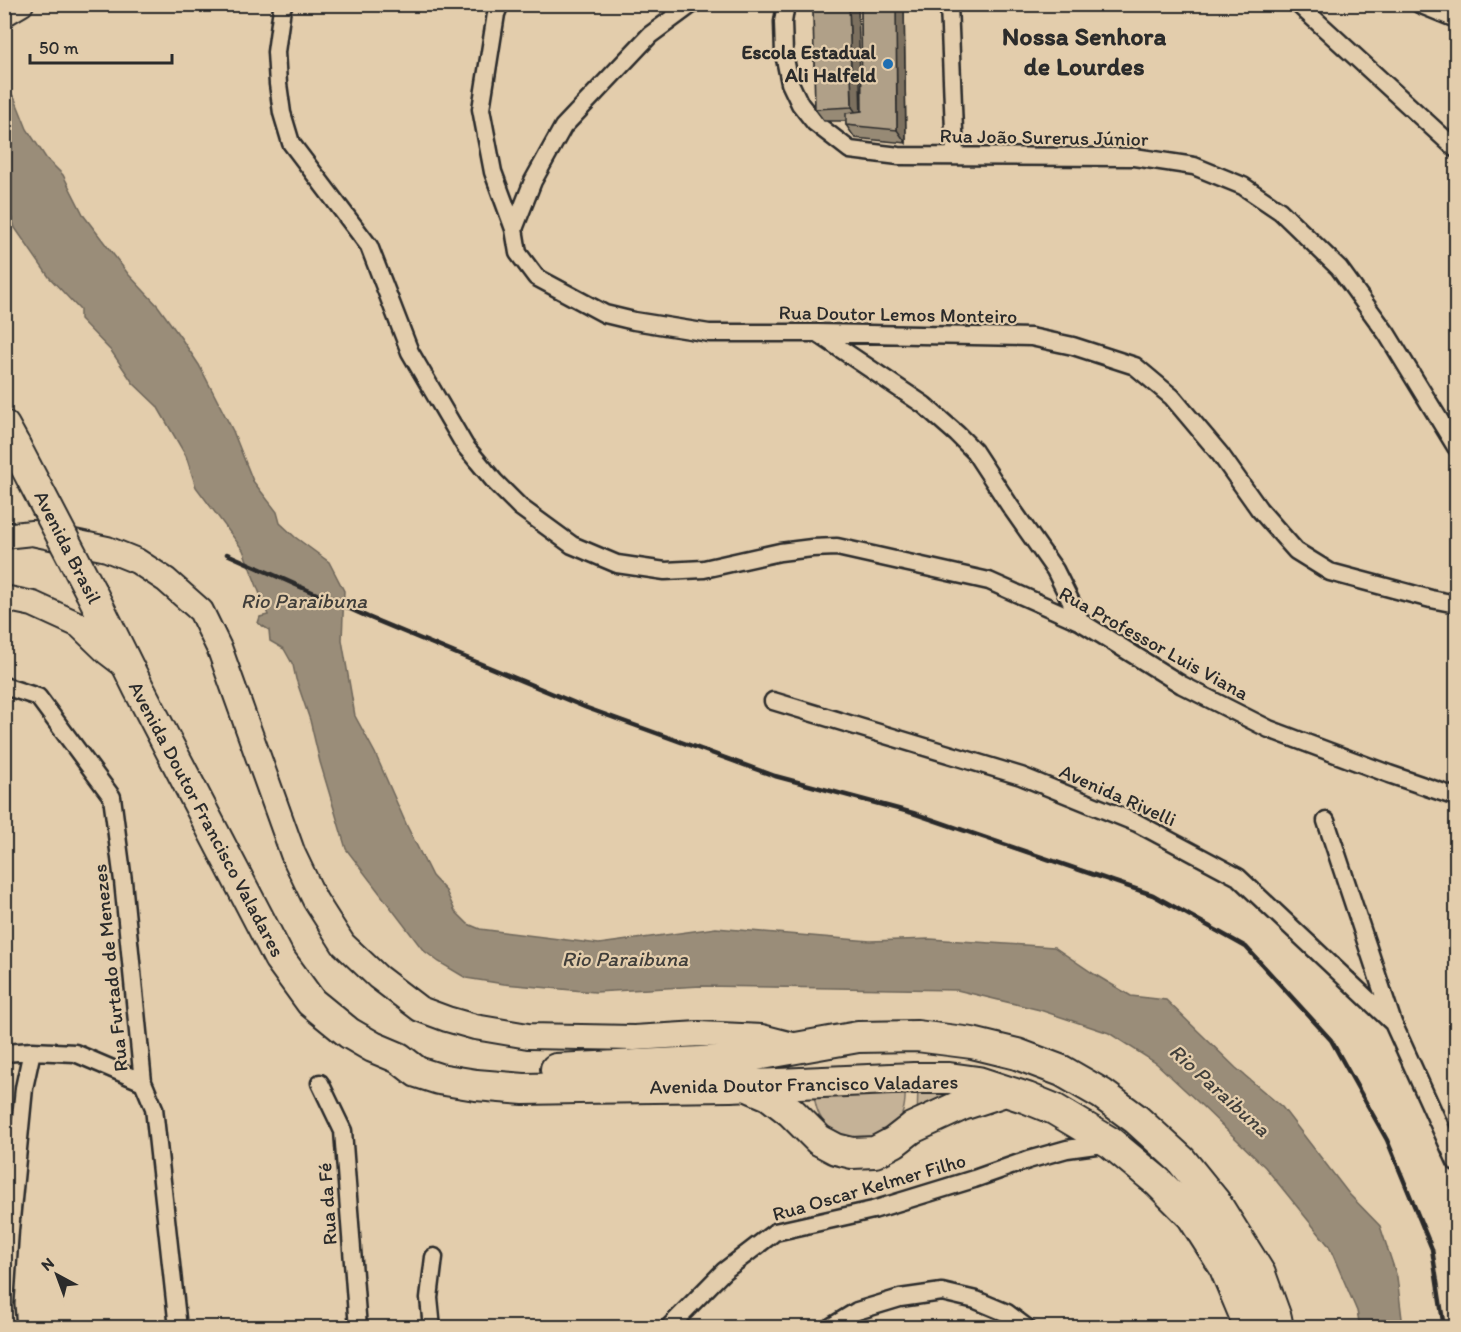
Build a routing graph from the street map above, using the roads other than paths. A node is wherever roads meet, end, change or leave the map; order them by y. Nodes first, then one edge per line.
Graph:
1 (21, 4) edge
2 (284, 4) edge
3 (500, 4) edge
4 (692, 4) edge
5 (786, 4) edge
6 (949, 4) edge
7 (1298, 4) edge
8 (1419, 4) edge
9 (4, 14) edge
10 (1456, 19) edge
11 (1456, 149) edge
12 (955, 156) junction
13 (514, 229) junction
14 (816, 333) junction
15 (10, 436) edge
16 (1456, 447) edge
17 (4, 536) edge
18 (4, 598) edge
19 (1456, 604) edge
20 (1081, 622) junction
21 (129, 670) junction
22 (4, 686) edge
23 (773, 701) dead end
24 (1456, 796) edge
25 (1326, 821) dead end
26 (1393, 1023) junction
27 (858, 1037) junction
28 (799, 1047) junction
29 (32, 1051) junction
30 (4, 1053) edge
31 (587, 1078) junction
32 (914, 1078) junction
33 (142, 1082) junction
34 (320, 1083) dead end
35 (801, 1084) junction
36 (747, 1086) junction
37 (1005, 1091) junction
38 (912, 1128) junction
39 (810, 1131) junction
40 (1111, 1143) junction
41 (1456, 1162) edge
42 (434, 1257) dead end
43 (7, 1328) edge
44 (178, 1328) edge
45 (358, 1328) edge
46 (432, 1328) edge
47 (668, 1328) edge
48 (829, 1328) edge
49 (1027, 1328) edge
50 (1250, 1328) edge
51 (1278, 1328) edge

1 - 9 main road
2 - 20 street, Rua Professor Luis Viana
3 - 13 street, Rua Doutor Lemos Monteiro
4 - 13 street
5 - 12 street, Rua João Surerus Júnior
6 - 12 street
7 - 11 street
8 - 10 street
12 - 16 street, Rua João Surerus Júnior
13 - 14 street, Rua Doutor Lemos Monteiro
14 - 19 street, Rua Doutor Lemos Monteiro
14 - 20 street
15 - 21 highway, Avenida Brasil, bridge
17 - 28 main road, Avenida Doutor Francisco Valadares
18 - 21 main road, Avenida Doutor Francisco Valadares
20 - 24 street, Rua Professor Luis Viana
21 - 31 highway, Avenida Doutor Francisco Valadares
22 - 33 street, Rua Furtado de Menezes
23 - 26 street, Avenida Rivelli
25 - 26 street
26 - 41 street
27 - 28 highway, Avenida Doutor Francisco Valadares
27 - 32 highway
27 - 35 highway
27 - 51 highway, Avenida Doutor Francisco Valadares
28 - 31 highway, Avenida Doutor Francisco Valadares
29 - 30 street
29 - 33 street
29 - 43 street
31 - 36 highway, Avenida Doutor Francisco Valadares
32 - 35 highway, Avenida Doutor Francisco Valadares
32 - 37 highway, Avenida Doutor Francisco Valadares
32 - 38 highway
33 - 44 street, Rua Furtado de Menezes
34 - 45 street, Rua da Fé
35 - 36 highway, Avenida Doutor Francisco Valadares
35 - 39 highway
36 - 39 highway
37 - 38 highway
37 - 40 highway, Avenida Doutor Francisco Valadares
38 - 39 highway
40 - 47 street, Rua Oscar Kelmer Filho
40 - 50 highway, Avenida Doutor Francisco Valadares
42 - 46 street
48 - 49 street

